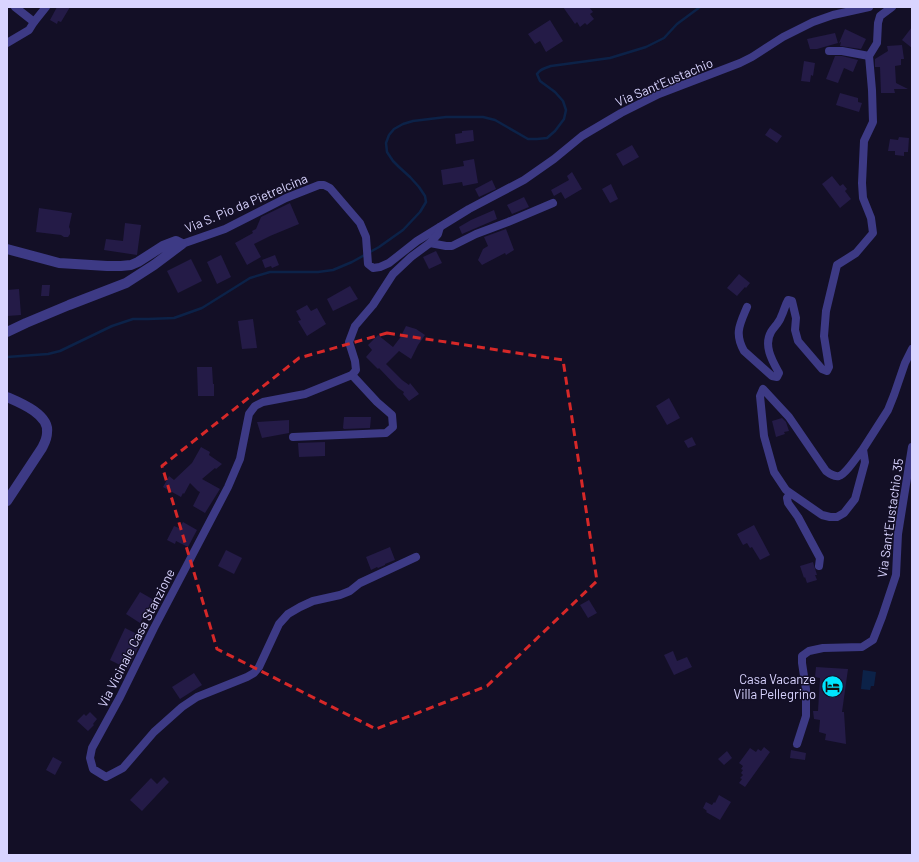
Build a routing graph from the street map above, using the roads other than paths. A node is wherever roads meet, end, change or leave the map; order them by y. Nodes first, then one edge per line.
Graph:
1 (15, 7) edge
2 (869, 7) edge
3 (892, 7) edge
4 (44, 8) edge
5 (34, 22) junction
6 (7, 43) edge
7 (829, 51) dead end
8 (869, 56) junction
9 (553, 202) dead end
10 (440, 227) junction
11 (430, 242) junction
12 (182, 244) junction
13 (7, 249) edge
14 (747, 307) dead end
15 (7, 332) edge
16 (912, 349) edge
17 (352, 375) junction
18 (7, 397) edge
19 (293, 437) dead end
20 (912, 447) edge
21 (863, 449) junction
22 (790, 494) junction
23 (7, 501) edge
24 (416, 557) dead end
25 (819, 566) dead end
26 (797, 744) dead end

1 - 5 street
2 - 10 street, Via Sant'Eustachio
3 - 8 street
4 - 5 street
5 - 6 street
7 - 8 street
8 - 14 street
9 - 11 street
10 - 11 street
10 - 12 street, Via S. Pio da Pietrelcina
11 - 17 street
12 - 13 street, Via S. Pio da Pietrelcina
12 - 15 street
16 - 21 street
17 - 19 street
17 - 24 street, Via Vicinale Casa Stanzione
18 - 23 street
20 - 26 street, Via Sant'Eustachio 35
21 - 22 street
21 - 22 street
22 - 25 street

